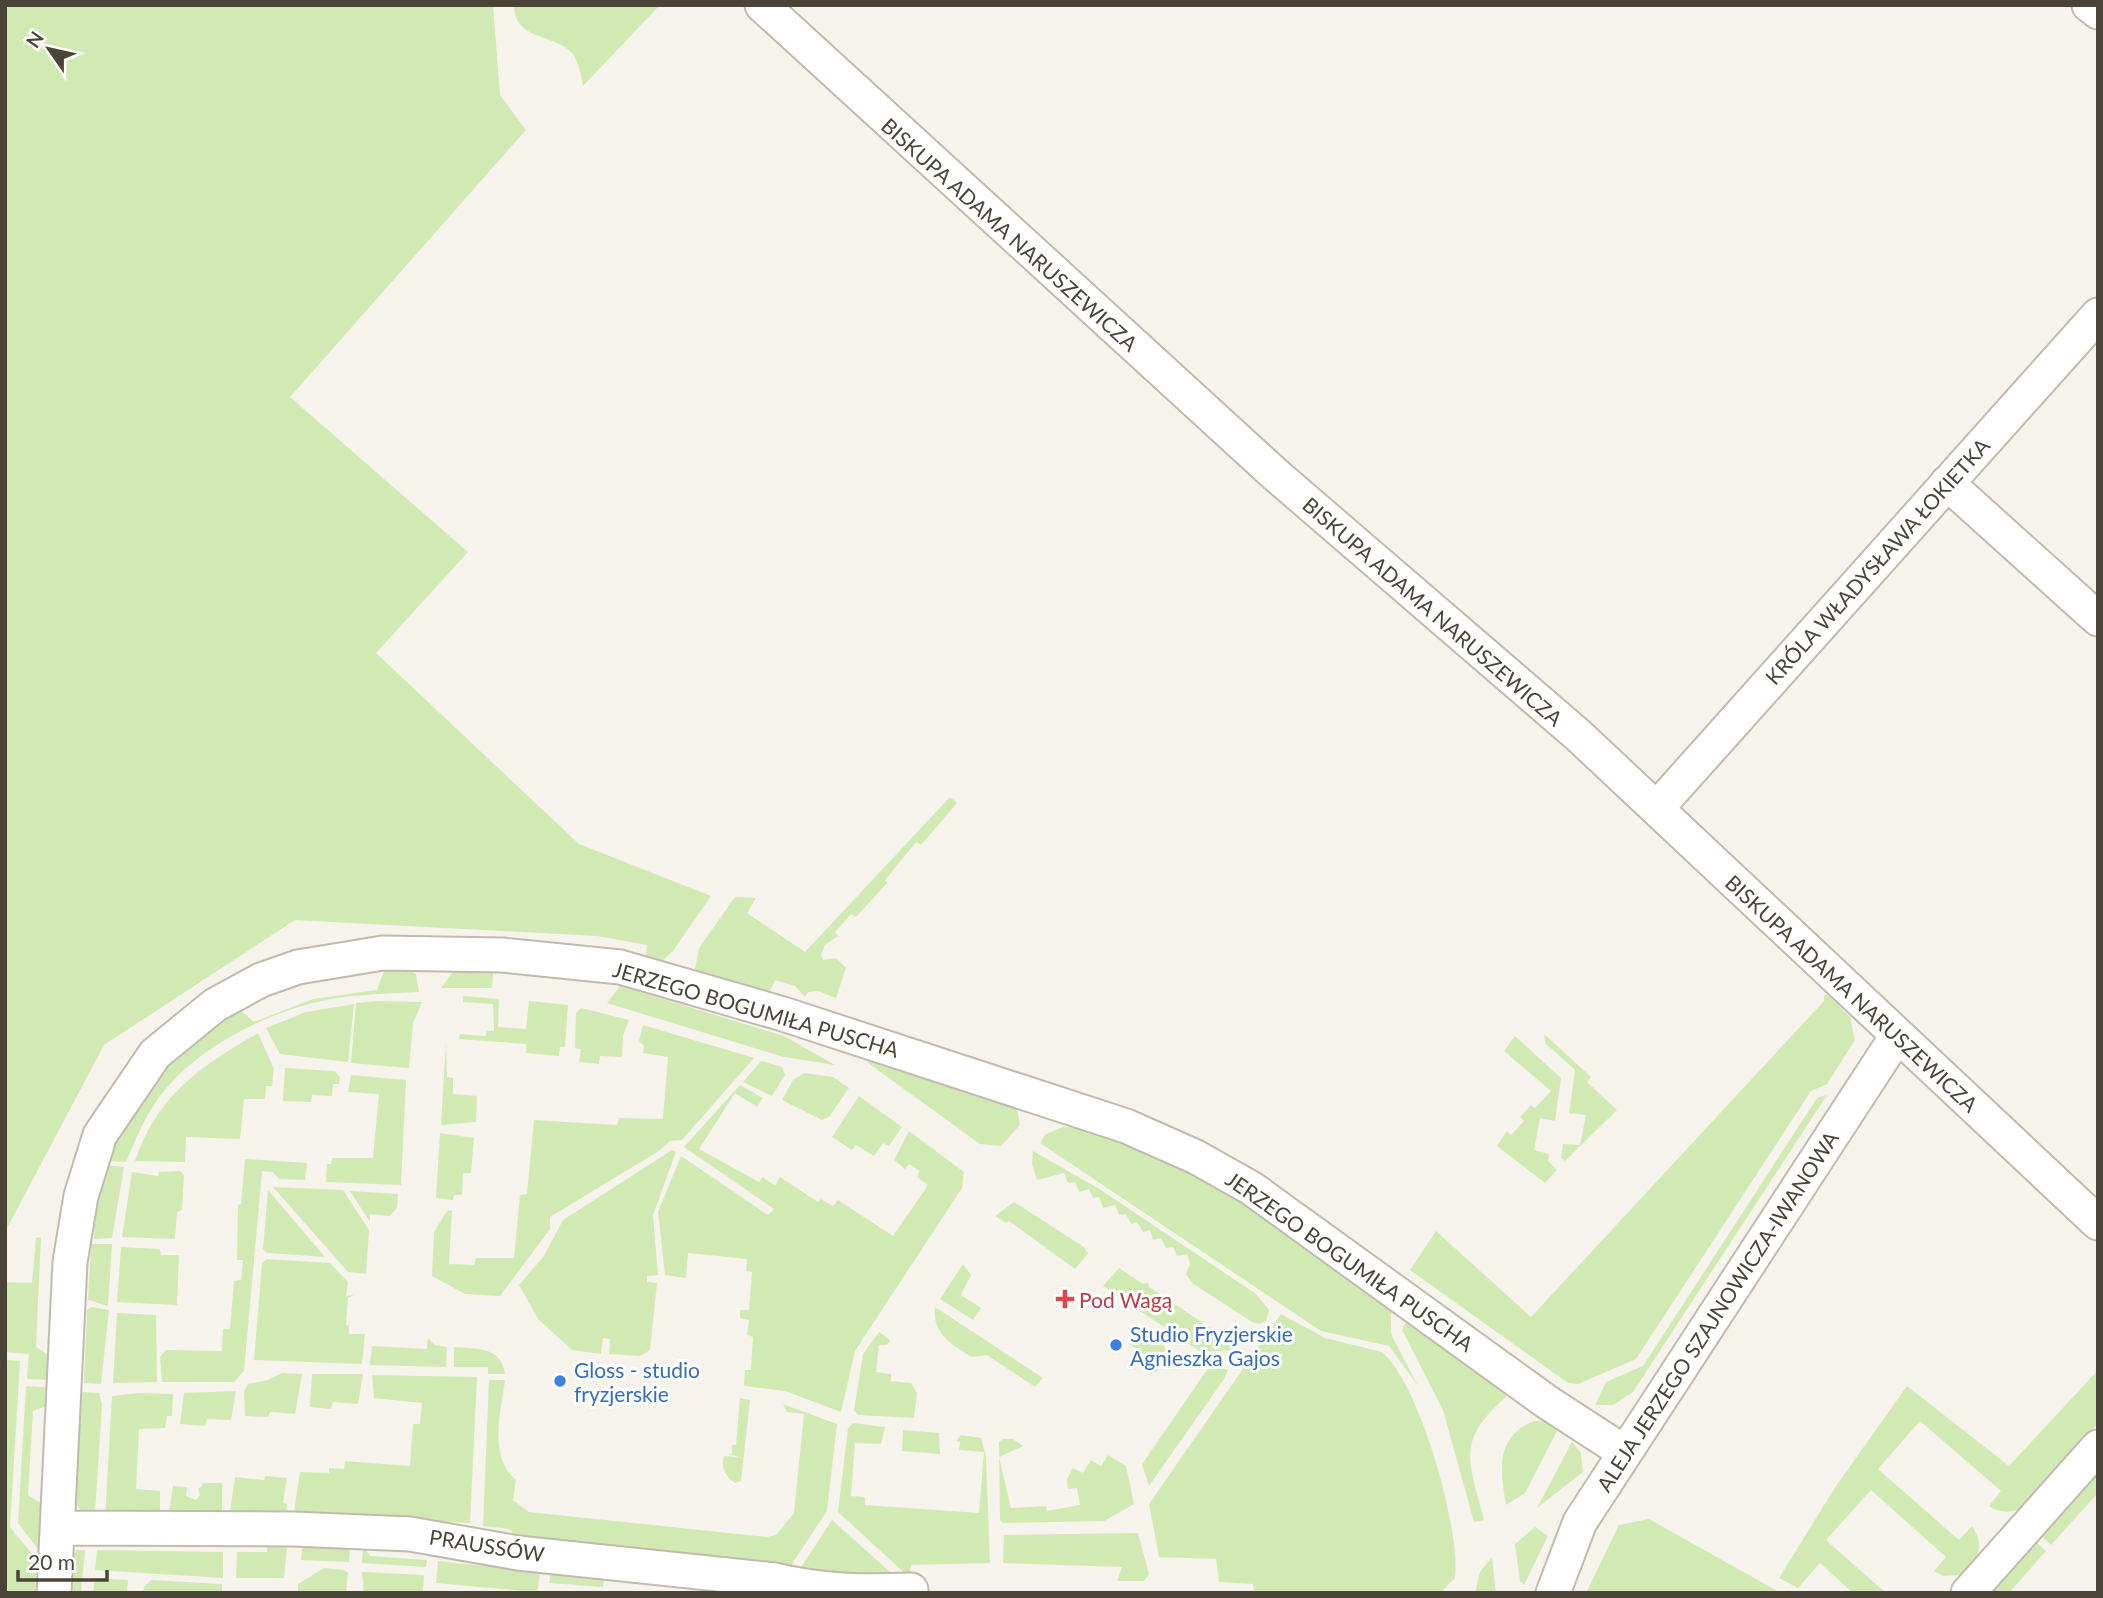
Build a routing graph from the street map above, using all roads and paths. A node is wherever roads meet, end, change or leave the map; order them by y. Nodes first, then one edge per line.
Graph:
1 (762, 5) edge
2 (2089, 5) edge
3 (2098, 12) edge
4 (2098, 315) edge
5 (1947, 483) junction
6 (2098, 619) edge
7 (1657, 808) junction
8 (1897, 1037) junction
9 (2098, 1223) edge
10 (2098, 1447) edge
11 (1624, 1452) junction
12 (58, 1528) junction
13 (911, 1591) edge
14 (54, 1593) edge
15 (1553, 1593) edge
16 (1968, 1593) edge

1 - 7 street, BISKUPA ADAMA NARUSZEWICZA
2 - 3 street
4 - 5 street, KRÓLA WŁADYSŁAWA ŁOKIETKA
5 - 6 street
5 - 7 street, KRÓLA WŁADYSŁAWA ŁOKIETKA
7 - 8 street, BISKUPA ADAMA NARUSZEWICZA
8 - 9 street, BISKUPA ADAMA NARUSZEWICZA
8 - 11 street, ALEJA JERZEGO SZAJNOWICZA-IWANOWA
10 - 16 street
11 - 12 street, JERZEGO BOGUMIŁA PUSCHA
11 - 15 street, ALEJA JERZEGO SZAJNOWICZA-IWANOWA
12 - 13 street, PRAUSSÓW
12 - 14 street, JERZEGO BOGUMIŁA PUSCHA

